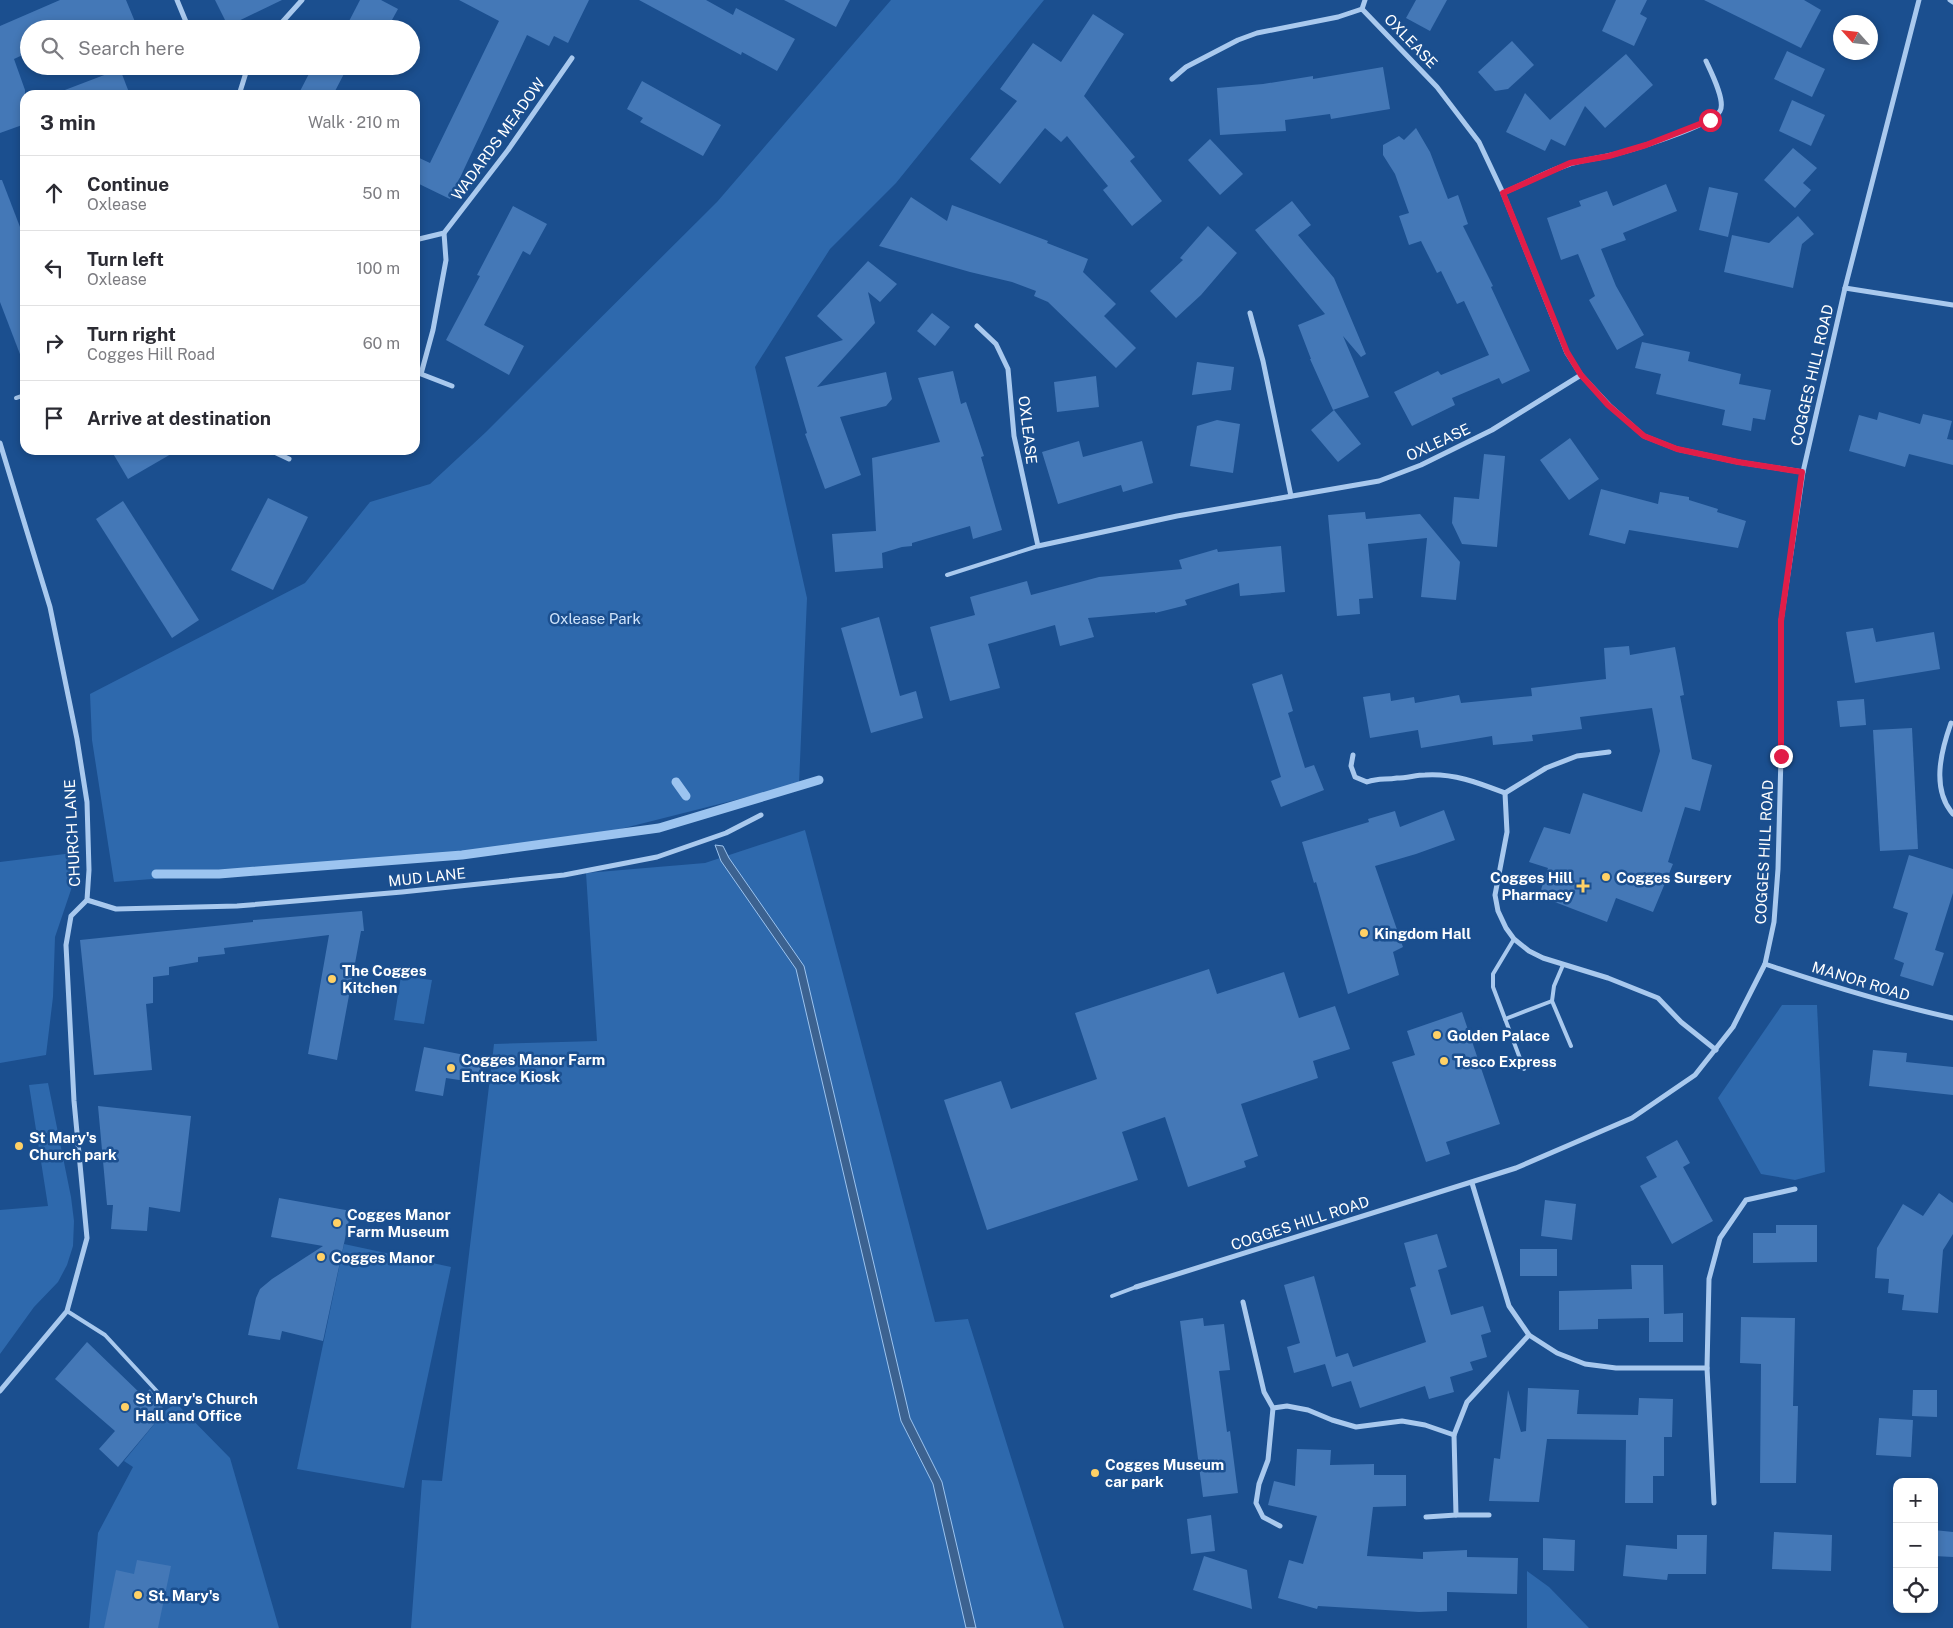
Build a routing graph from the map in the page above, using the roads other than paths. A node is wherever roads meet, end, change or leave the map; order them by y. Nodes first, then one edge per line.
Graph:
1 (177, 0) edge
2 (302, 0) edge
3 (1366, 0) edge
4 (1919, 0) edge
5 (1362, 9) junction
6 (185, 20) edge
7 (284, 20) edge
8 (572, 58) dead end
9 (1706, 61) dead end
10 (245, 75) edge
11 (1172, 78) dead end
12 (241, 90) edge
13 (1503, 193) junction
14 (444, 233) junction
15 (420, 239) edge
16 (1845, 288) junction
17 (1953, 305) edge
18 (1250, 313) dead end
19 (977, 326) dead end
20 (1581, 375) junction
21 (452, 386) dead end
22 (20, 397) edge
23 (16, 398) dead end
24 (0, 443) edge
25 (281, 455) edge
26 (289, 459) dead end
27 (1802, 472) junction
28 (1291, 496) junction
29 (1038, 546) junction
30 (947, 574) dead end
31 (1951, 724) dead end
32 (1609, 752) dead end
33 (1353, 755) dead end
34 (1505, 793) junction
35 (1953, 814) edge
36 (761, 815) dead end
37 (87, 900) junction
38 (1514, 939) junction
39 (1764, 964) junction
40 (1563, 965) junction
41 (1552, 1001) junction
42 (1953, 1018) edge
43 (1505, 1019) junction
44 (1571, 1046) dead end
45 (1716, 1050) junction
46 (1524, 1069) dead end
47 (1472, 1183) junction
48 (1795, 1189) dead end
49 (1136, 1287) joint
50 (1112, 1296) dead end
51 (1243, 1302) dead end
52 (67, 1311) junction
53 (1529, 1335) junction
54 (1706, 1368) junction
55 (0, 1392) edge
56 (165, 1400) dead end
57 (1273, 1408) junction
58 (1454, 1435) junction
59 (1714, 1503) dead end
60 (1489, 1514) dead end
61 (1456, 1515) junction
62 (1426, 1517) dead end
63 (1280, 1526) dead end

1 - 6 street
2 - 7 street
3 - 5 street
4 - 16 street, COGGES HILL ROAD
5 - 11 street
5 - 13 street, OXLEASE
8 - 14 street, WADARDS MEADOW
9 - 13 street
10 - 12 street
13 - 20 street, OXLEASE
14 - 15 street
14 - 21 street
16 - 17 street, COGGES HILL ROAD
16 - 27 street, COGGES HILL ROAD
18 - 28 street
19 - 29 street, OXLEASE
20 - 27 street, OXLEASE
20 - 28 street, OXLEASE
22 - 23 lane
24 - 37 street, CHURCH LANE
25 - 26 street
27 - 39 street, COGGES HILL ROAD
28 - 29 street, OXLEASE
29 - 30 lane, OXLEASE
31 - 35 street
32 - 34 street
33 - 34 street
34 - 38 street
36 - 37 street, MUD LANE
37 - 52 street, CHURCH LANE
38 - 40 street
38 - 43 lane
39 - 42 street, MANOR ROAD
39 - 45 street, COGGES HILL ROAD
40 - 41 lane
40 - 45 street
41 - 43 lane
41 - 44 lane
43 - 46 lane
45 - 47 street, COGGES HILL ROAD
47 - 49 street, COGGES HILL ROAD
47 - 53 street
48 - 54 street
49 - 50 lane
51 - 57 street
52 - 55 street, CHURCH LANE
52 - 56 lane
53 - 54 street
53 - 58 street
54 - 59 street
57 - 58 street
57 - 63 street
58 - 61 street
60 - 61 street
61 - 62 street

